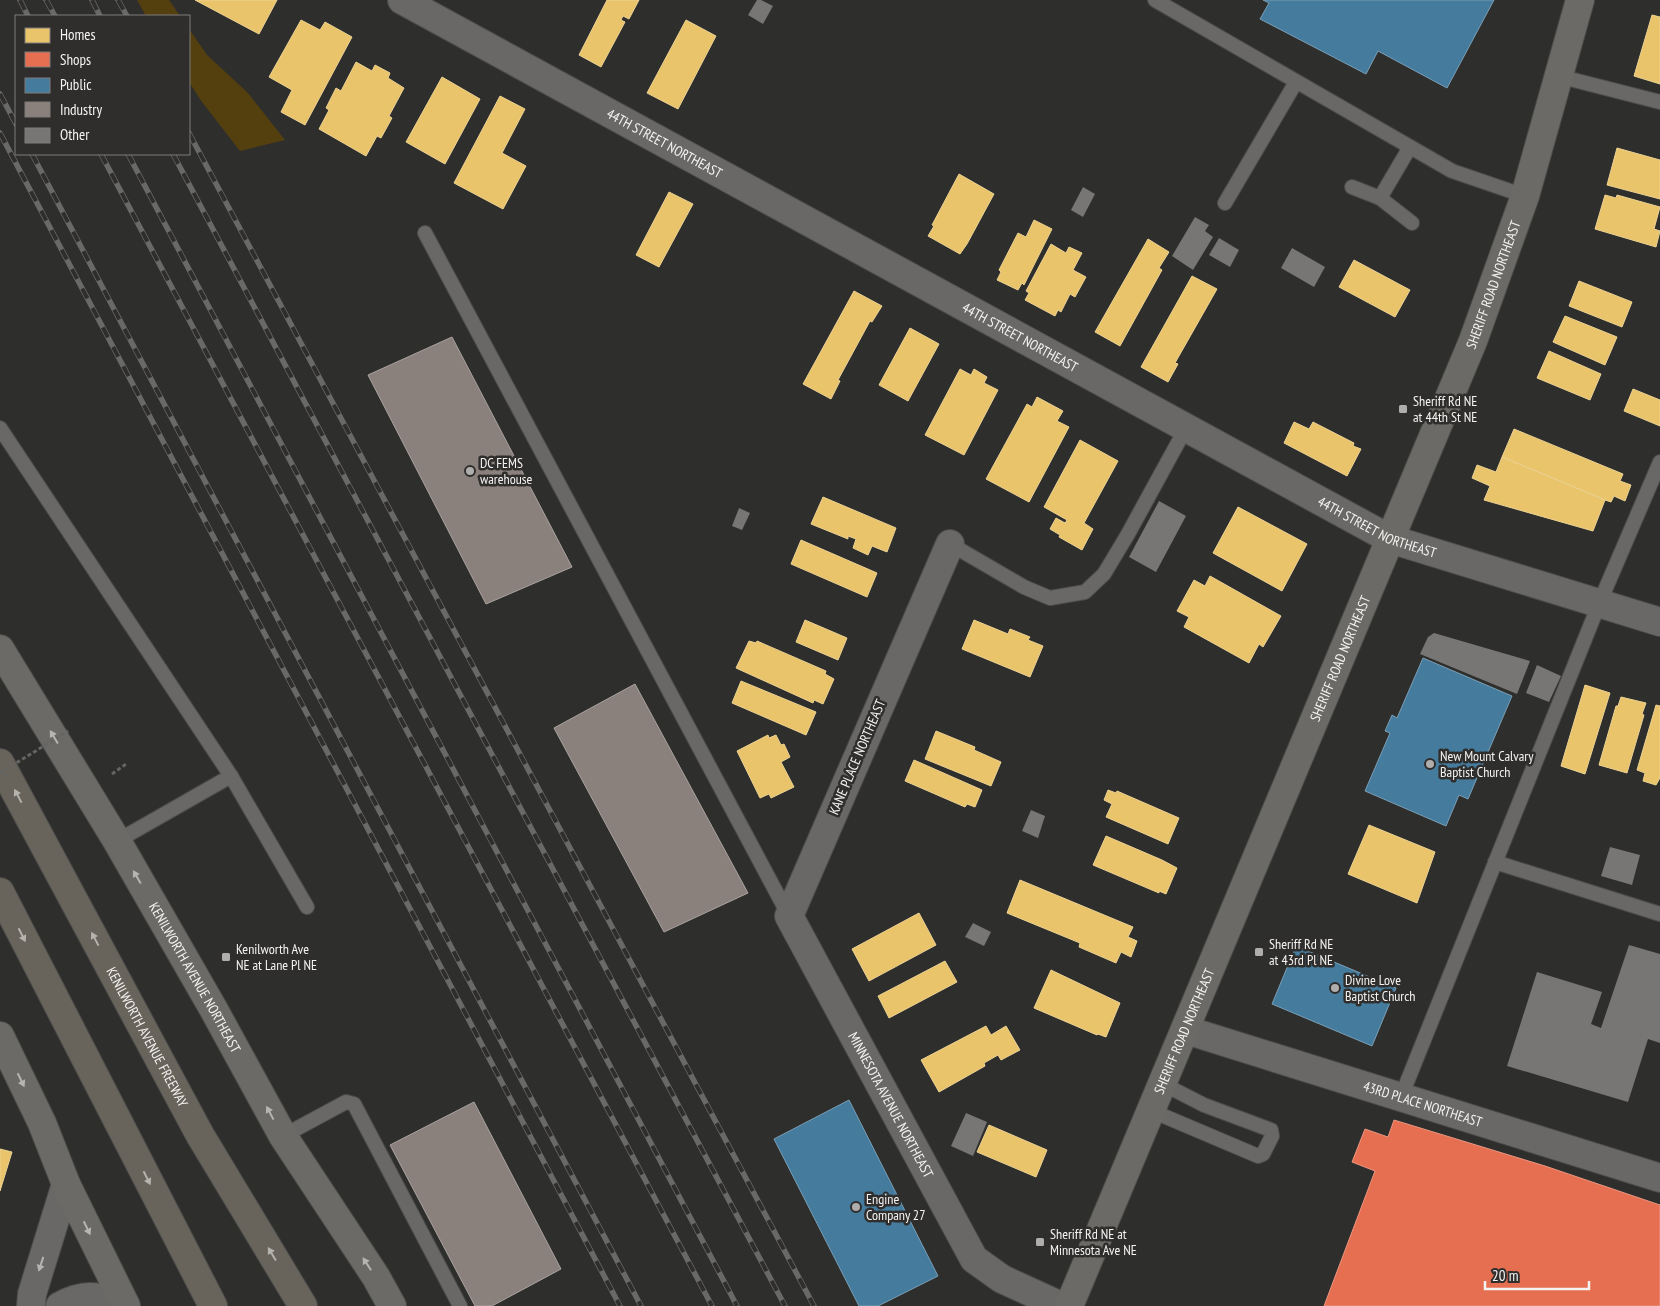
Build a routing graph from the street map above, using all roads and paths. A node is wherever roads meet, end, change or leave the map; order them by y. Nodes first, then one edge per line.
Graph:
1 (402, 0) edge
2 (1155, 0) edge
3 (1580, 0) edge
4 (1558, 76) junction
5 (1296, 82) junction
6 (1660, 102) edge
7 (1410, 147) junction
8 (1352, 187) dead end
9 (1524, 196) junction
10 (1380, 198) junction
11 (1225, 203) dead end
12 (1412, 222) dead end
13 (425, 234) dead end
14 (0, 428) edge
15 (1186, 428) junction
16 (1660, 462) edge
17 (1390, 539) junction
18 (950, 544) joint
19 (1599, 604) junction
20 (1660, 622) edge
21 (0, 649) edge
22 (68, 731) dead end
23 (0, 763) edge
24 (126, 764) dead end
25 (0, 773) edge
26 (230, 776) junction
27 (105, 779) dead end
28 (117, 841) junction
29 (1495, 862) junction
30 (0, 892) edge
31 (307, 907) dead end
32 (1660, 914) edge
33 (789, 916) junction
34 (1186, 1030) junction
35 (0, 1036) edge
36 (1163, 1084) junction
37 (1401, 1097) junction
38 (1152, 1111) junction
39 (283, 1136) junction
40 (1660, 1178) edge
41 (66, 1184) junction
42 (302, 1302) edge
43 (125, 1305) edge
44 (32, 1306) edge
45 (60, 1306) edge
46 (213, 1306) edge
47 (392, 1306) edge
48 (460, 1306) edge
49 (1061, 1306) edge
50 (1069, 1306) edge

1 - 15 street, 44TH STREET NORTHEAST
2 - 5 lane
3 - 4 main road, SHERIFF ROAD NORTHEAST
4 - 6 lane
4 - 9 main road, SHERIFF ROAD NORTHEAST
5 - 7 lane
5 - 11 lane
7 - 9 lane
7 - 10 lane
8 - 10 lane
9 - 17 main road, SHERIFF ROAD NORTHEAST
10 - 12 lane
13 - 33 lane
14 - 26 lane
15 - 17 street, 44TH STREET NORTHEAST
15 - 18 lane
16 - 19 lane
17 - 19 street, 44TH STREET NORTHEAST
17 - 34 main road, SHERIFF ROAD NORTHEAST
18 - 33 street, KANE PLACE NORTHEAST
19 - 20 street, 44TH STREET NORTHEAST
19 - 29 lane
28 -> 21 main road, KENILWORTH AVENUE NORTHEAST
22 - 25 path, bridge
42 -> 23 highway, KENILWORTH AVENUE FREEWAY
24 - 27 path
26 - 28 lane
26 - 31 lane
39 -> 28 main road, KENILWORTH AVENUE NORTHEAST
29 - 32 lane
29 - 37 lane
30 -> 46 highway
33 - 49 street, MINNESOTA AVENUE NORTHEAST
34 - 36 main road, SHERIFF ROAD NORTHEAST
34 - 37 street, 43RD PLACE NORTHEAST
35 -> 41 main road
36 - 38 main road, SHERIFF ROAD NORTHEAST
36 - 38 lane
37 - 40 street, 43RD PLACE NORTHEAST
38 - 50 main road, SHERIFF ROAD NORTHEAST
47 -> 39 main road, KENILWORTH AVENUE NORTHEAST
39 - 48 lane
41 -> 43 main road
41 -> 44 street
43 - 45 street

